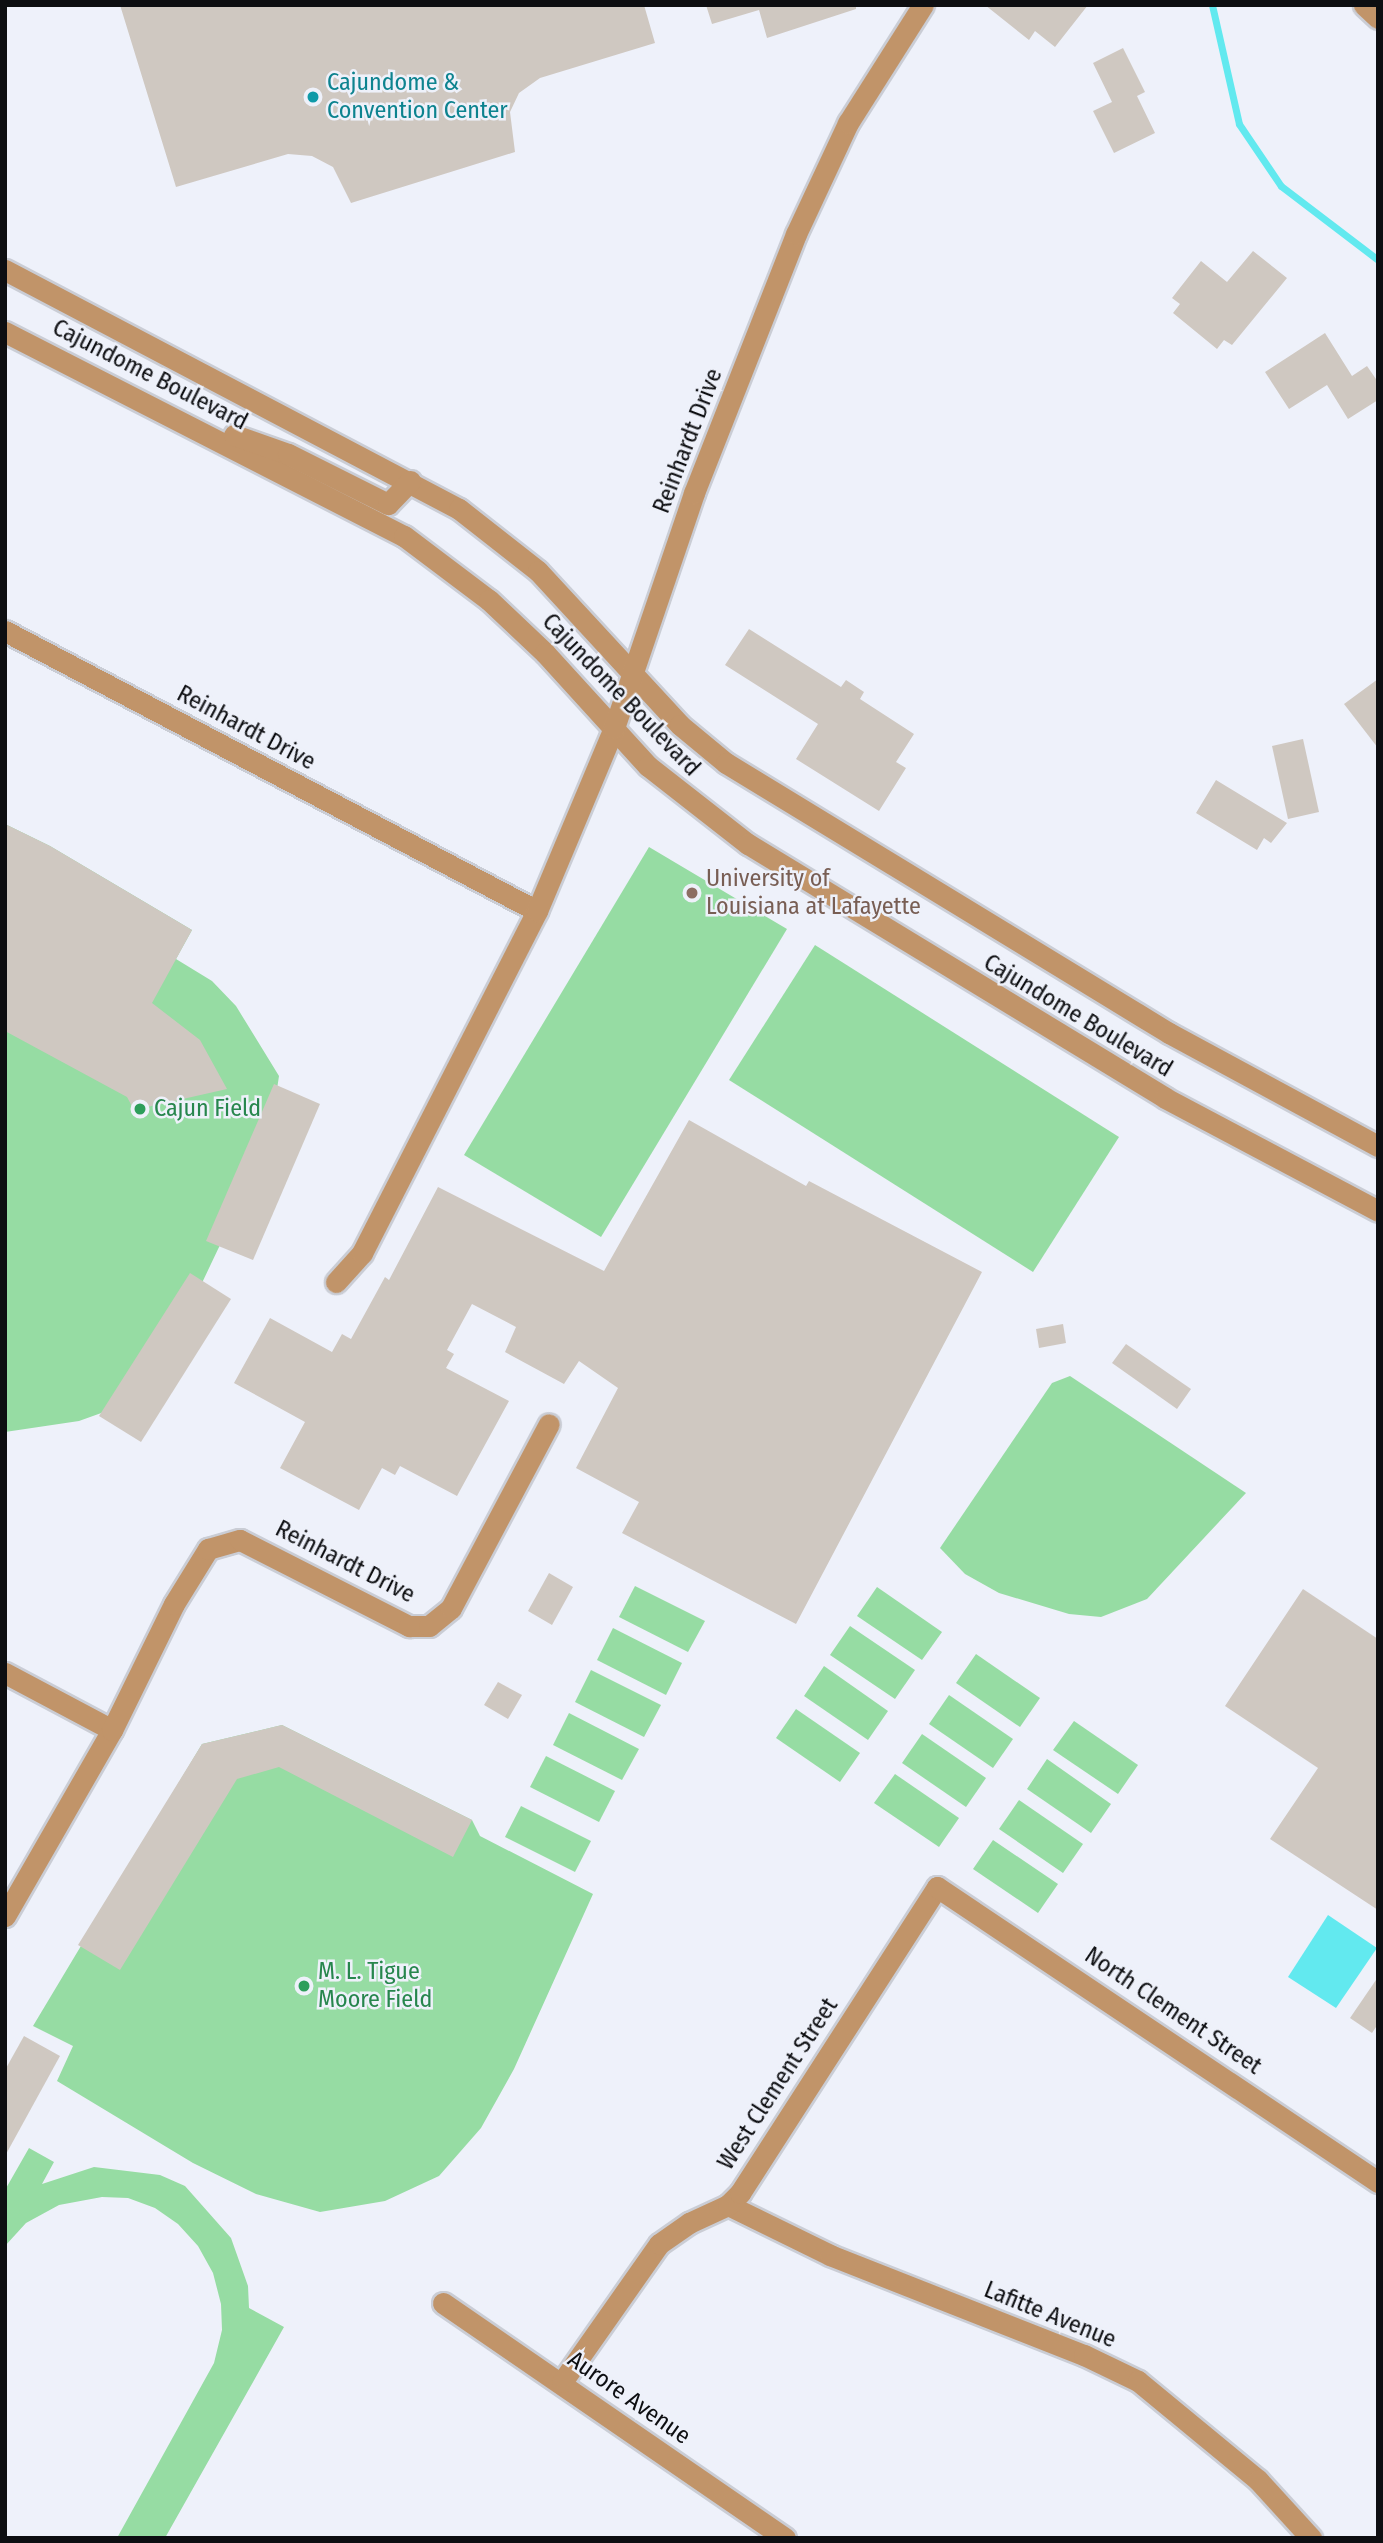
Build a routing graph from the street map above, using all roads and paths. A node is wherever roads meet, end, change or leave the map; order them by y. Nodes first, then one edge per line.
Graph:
1 (923, 5) edge
2 (1364, 5) edge
3 (1378, 18) edge
4 (5, 270) edge
5 (5, 332) edge
6 (148, 404) junction
7 (410, 481) junction
8 (5, 631) edge
9 (632, 673) junction
10 (614, 728) junction
11 (537, 911) junction
12 (1378, 1146) edge
13 (1378, 1211) edge
14 (336, 1282) dead end
15 (549, 1424) dead end
16 (5, 1673) edge
17 (112, 1730) junction
18 (937, 1886) joint
19 (5, 1916) edge
20 (1378, 2182) edge
21 (728, 2206) junction
22 (443, 2303) dead end
23 (562, 2382) junction
24 (785, 2538) edge
25 (1311, 2538) edge

1 - 9 street, Reinhardt Drive
2 - 3 street
4 - 7 street, Cajundome Boulevard
5 - 6 street, Cajundome Boulevard
6 - 7 street
6 - 10 street, Cajundome Boulevard
7 - 9 street, Cajundome Boulevard
8 - 11 street, Reinhardt Drive
9 - 10 street, Reinhardt Drive
9 - 12 street, Cajundome Boulevard
10 - 11 street, Reinhardt Drive
10 - 13 street, Cajundome Boulevard
11 - 14 street, Reinhardt Drive
15 - 17 street, Reinhardt Drive
16 - 17 street
17 - 19 street, Reinhardt Drive
18 - 20 street, North Clement Street
18 - 21 street, West Clement Street
21 - 23 street, West Clement Street
21 - 25 street, Lafitte Avenue
22 - 23 street, Aurore Avenue
23 - 24 street, Aurore Avenue

